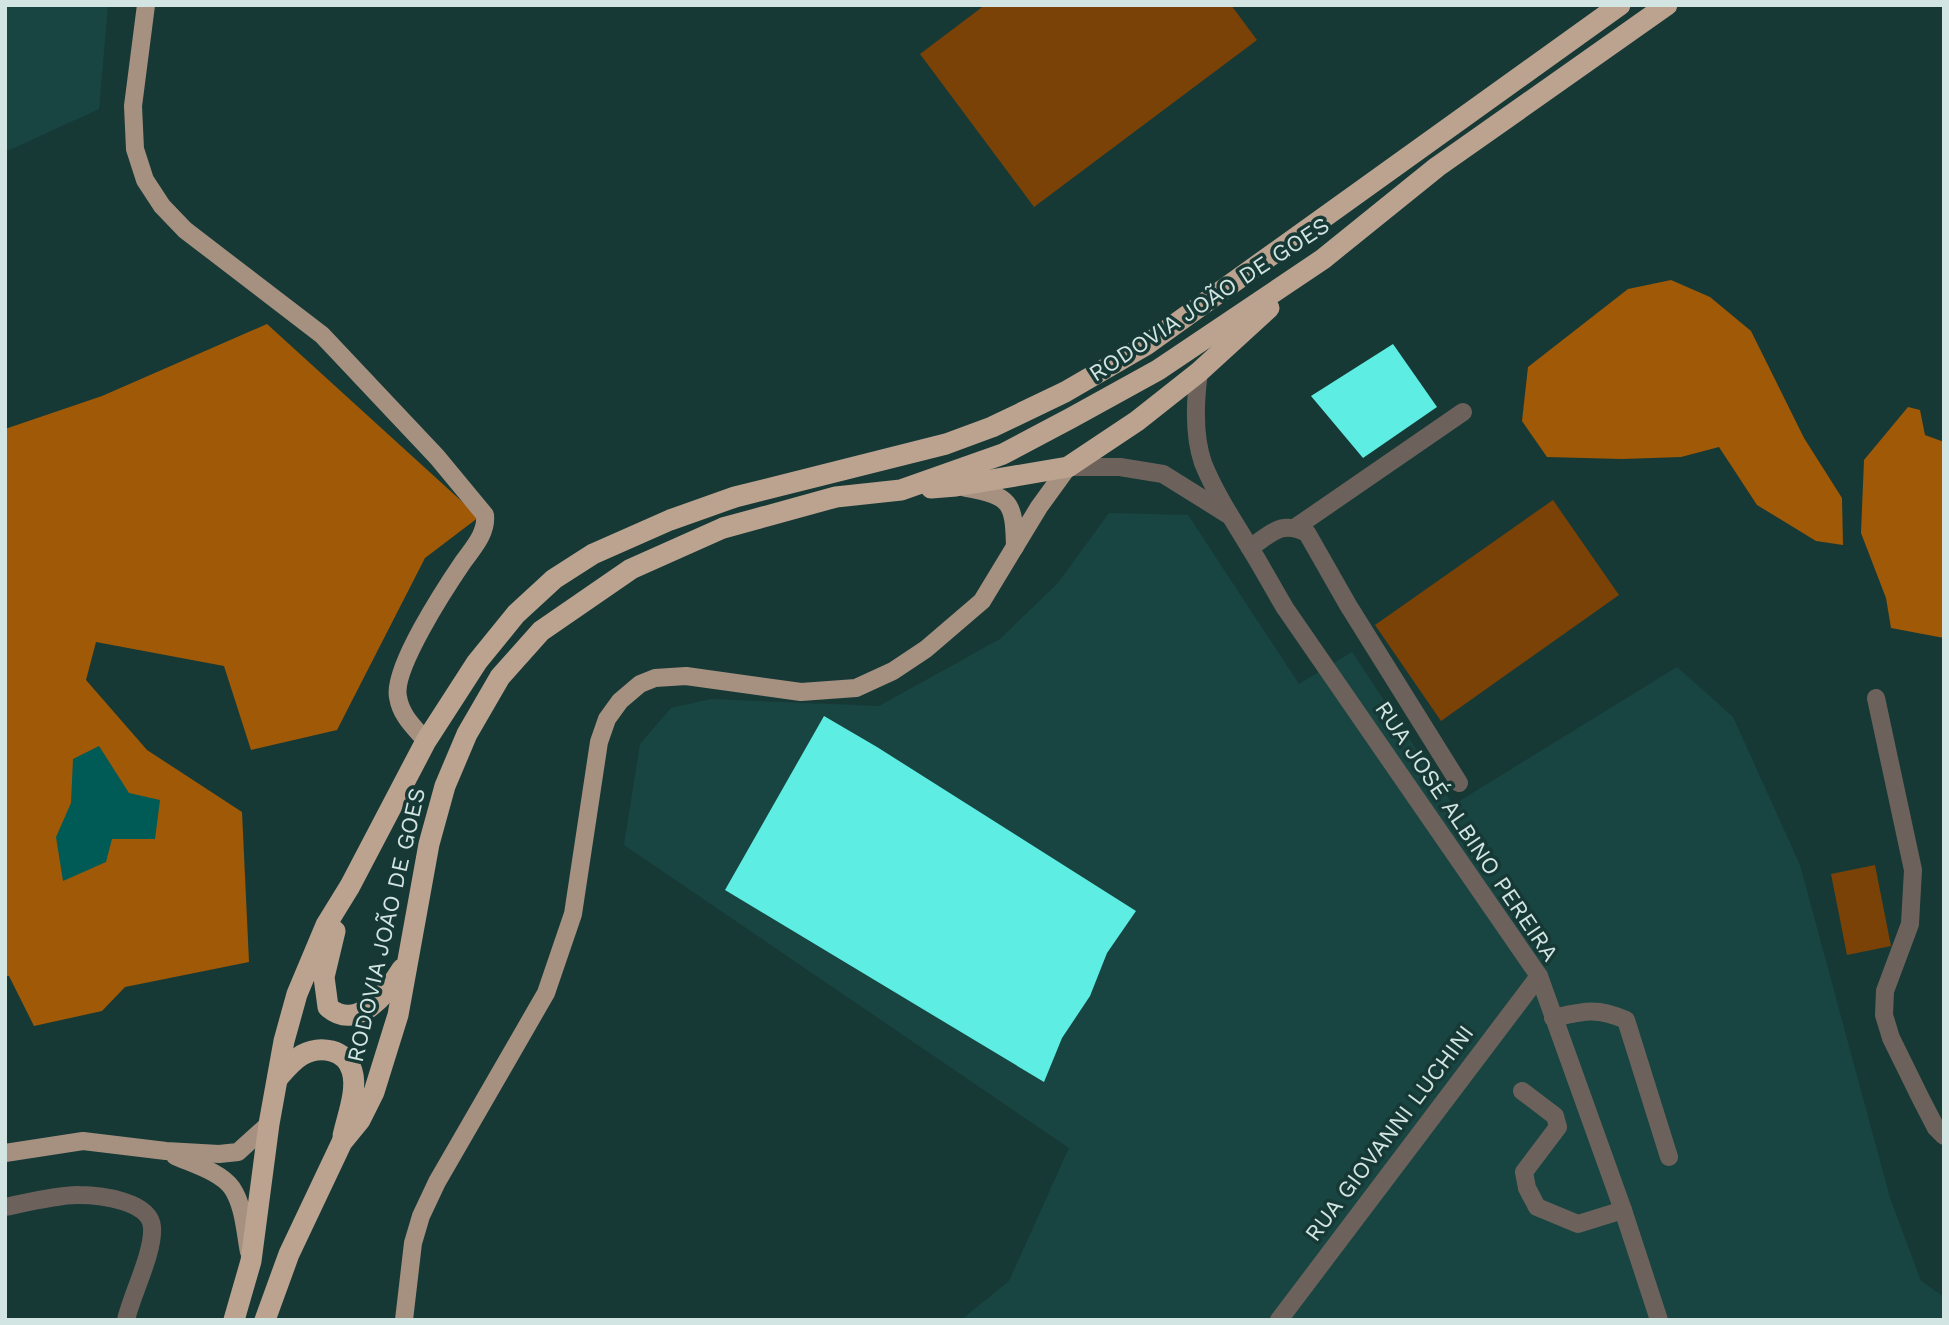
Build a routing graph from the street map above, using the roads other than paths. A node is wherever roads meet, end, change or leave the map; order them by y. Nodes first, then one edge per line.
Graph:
1 (146, 5) edge
2 (1620, 5) edge
3 (1667, 5) edge
4 (1323, 259) junction
5 (1199, 372) junction
6 (1463, 412) dead end
7 (1068, 467) junction
8 (956, 486) junction
9 (901, 490) junction
10 (1227, 514) junction
11 (1296, 527) junction
12 (1015, 548) junction
13 (1250, 548) junction
14 (1876, 698) dead end
15 (426, 741) junction
16 (1459, 783) dead end
17 (350, 886) junction
18 (408, 960) junction
19 (1539, 976) junction
20 (1553, 1017) junction
21 (278, 1079) junction
22 (1522, 1091) dead end
23 (269, 1124) junction
24 (1944, 1136) edge
25 (342, 1142) junction
26 (166, 1151) junction
27 (5, 1153) edge
28 (1669, 1157) dead end
29 (5, 1207) edge
30 (1623, 1210) junction
31 (251, 1261) junction
32 (126, 1320) edge
33 (234, 1320) edge
34 (265, 1320) edge
35 (404, 1320) edge
36 (1279, 1320) edge
37 (1659, 1320) edge

1 - 15 main road
2 - 15 highway, RODOVIA JOÃO DE GOES
3 - 4 highway, RODOVIA JOÃO DE GOES
4 - 5 highway
4 - 9 highway, RODOVIA JOÃO DE GOES
5 - 7 highway
5 - 10 street, RUA JOSÉ ALBINO PEREIRA
6 - 11 street
7 - 8 highway
7 - 10 street, RUA JOSÉ ALBINO PEREIRA
7 - 12 main road
8 - 9 highway
8 - 12 main road
9 - 18 highway, RODOVIA JOÃO DE GOES
10 - 13 street, RUA JOSÉ ALBINO PEREIRA
11 - 13 street
11 - 16 street
12 - 35 main road
13 - 19 street, RUA JOSÉ ALBINO PEREIRA
14 - 24 street
15 - 17 highway, RODOVIA JOÃO DE GOES
17 - 18 highway
17 - 21 highway, RODOVIA JOÃO DE GOES
18 - 25 highway, RODOVIA JOÃO DE GOES
19 - 20 street, RUA JOSÉ ALBINO PEREIRA
19 - 36 street, RUA GIOVANNI LUCHINI
20 - 28 street
20 - 30 street, RUA JOSÉ ALBINO PEREIRA
21 - 23 highway, RODOVIA JOÃO DE GOES
21 - 25 highway
22 - 30 street
23 - 26 main road
23 - 31 highway, RODOVIA JOÃO DE GOES
25 - 34 highway, RODOVIA JOÃO DE GOES
26 - 27 main road
26 - 31 main road
29 - 32 street
30 - 37 street, RUA JOSÉ ALBINO PEREIRA
31 - 33 highway, RODOVIA JOÃO DE GOES

